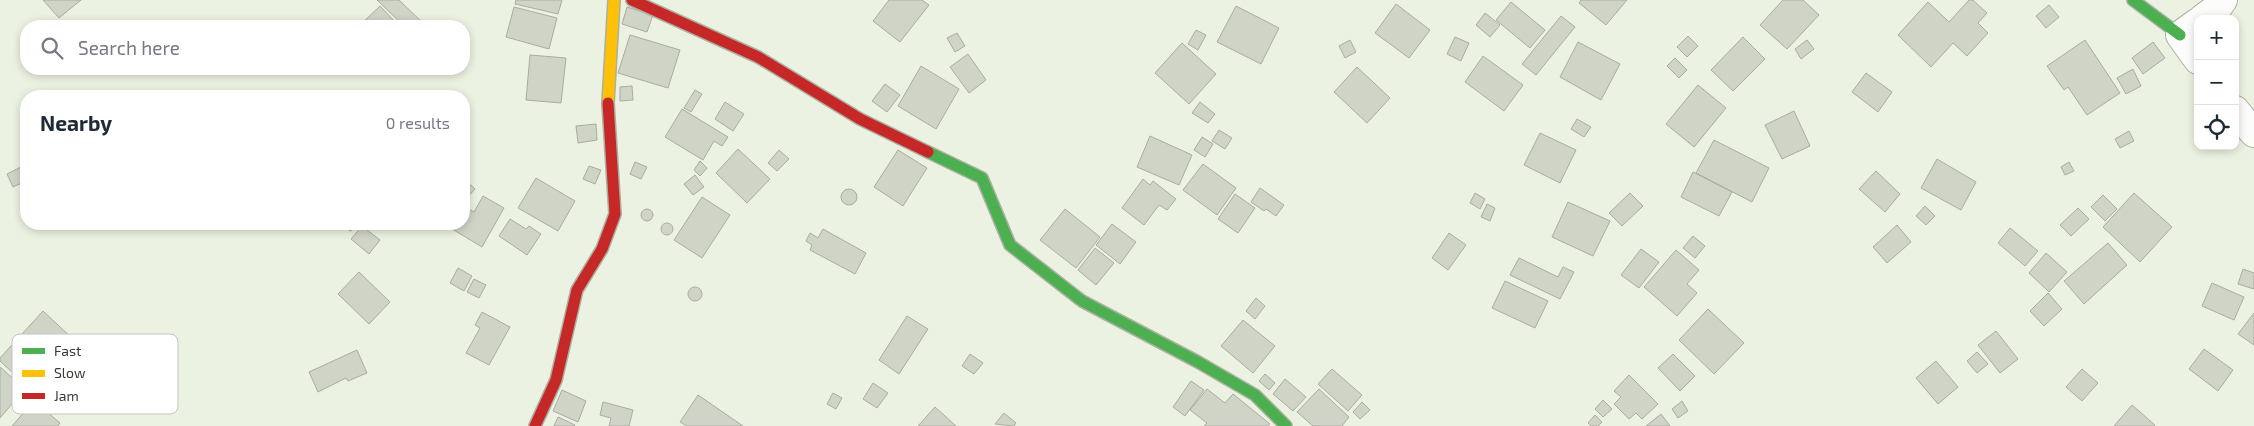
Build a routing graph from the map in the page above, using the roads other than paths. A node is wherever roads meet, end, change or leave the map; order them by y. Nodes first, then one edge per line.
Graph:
1 (614, 0) edge
2 (632, 0) edge
3 (2133, 0) edge
4 (2224, 0) edge
5 (2207, 15) edge
6 (2189, 28) edge
7 (2194, 46) edge
8 (2239, 115) edge
9 (2254, 133) edge
10 (535, 426) edge
11 (1286, 426) edge

1 - 10 street
2 - 11 street
3 - 6 street
4 - 5 street
6 - 7 street
8 - 9 street

